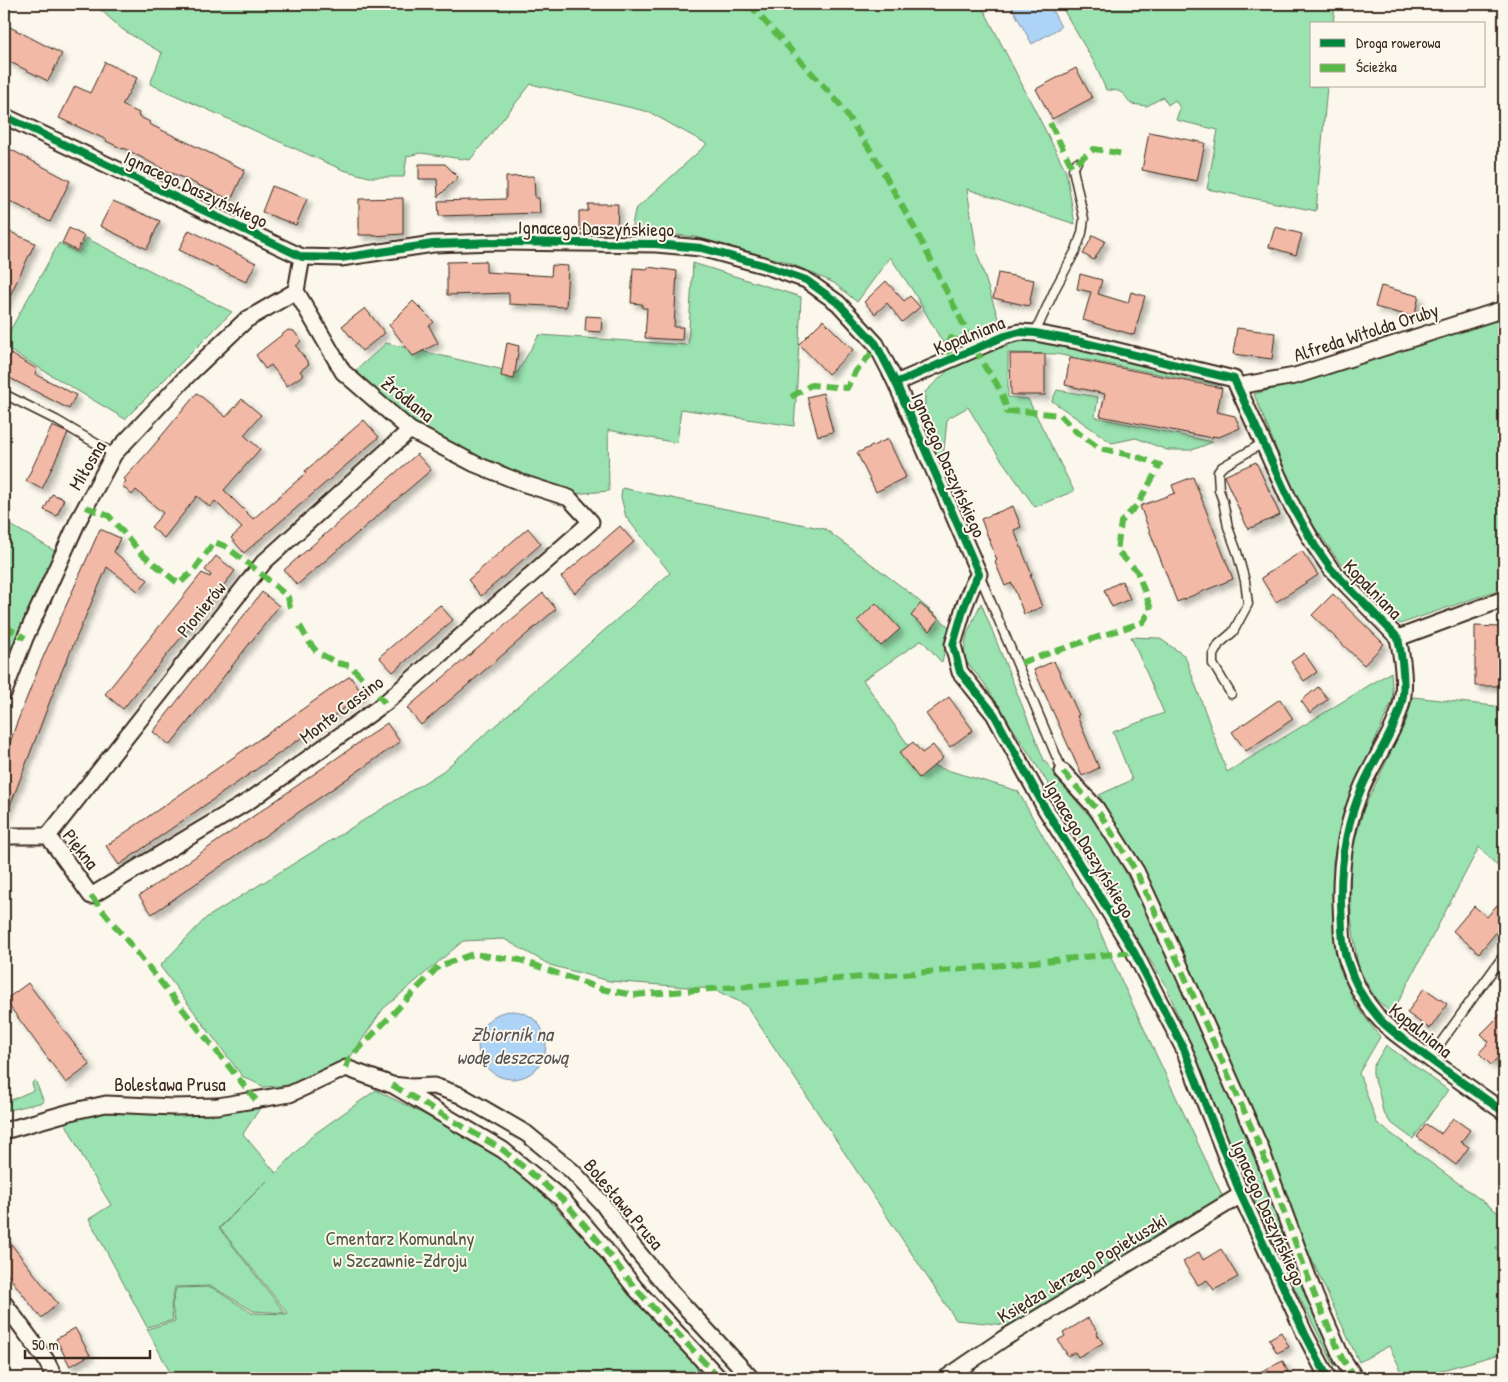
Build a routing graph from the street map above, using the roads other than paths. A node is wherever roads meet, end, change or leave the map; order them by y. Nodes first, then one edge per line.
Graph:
1 (4, 116) edge
2 (1077, 162) dead end
3 (302, 257) junction
4 (296, 291) junction
5 (1504, 309) edge
6 (1035, 333) junction
7 (896, 383) junction
8 (1238, 386) junction
9 (4, 394) edge
10 (410, 430) junction
11 (1262, 443) junction
12 (114, 454) junction
13 (591, 522) joint
14 (979, 574) junction
15 (1504, 599) edge
16 (1398, 638) junction
17 (4, 692) edge
18 (1231, 694) dead end
19 (1062, 772) joint
20 (4, 836) edge
21 (48, 836) junction
22 (91, 896) joint
23 (1504, 955) edge
24 (1430, 1059) junction
25 (392, 1086) junction
26 (1504, 1112) edge
27 (4, 1131) edge
28 (1241, 1195) junction
29 (4, 1303) edge
30 (55, 1378) edge
31 (718, 1378) edge
32 (751, 1378) edge
33 (946, 1378) edge
34 (1328, 1378) edge
35 (1355, 1378) edge

1 - 3 street, Ignacego Daszyńskiego
2 - 6 lane, Kopalniana
3 - 4 street
3 - 7 street, Ignacego Daszyńskiego
4 - 10 street, Źródlana
4 - 12 street, Miłosna
5 - 8 street, Alfreda Witolda Oruby
6 - 7 street, Kopalniana
6 - 8 street, Kopalniana
7 - 14 street, Ignacego Daszyńskiego
8 - 11 street, Kopalniana
9 - 12 lane
10 - 13 street, Źródlana
10 - 21 street, Pionierów
11 - 16 street, Kopalniana
11 - 18 lane
12 - 17 street, Miłosna
13 - 22 street, Monte Cassino
14 - 19 lane
14 - 28 street, Ignacego Daszyńskiego
15 - 16 street
16 - 24 street, Kopalniana
19 - 35 street
20 - 21 street, Piękna
21 - 22 street, Piękna
23 - 24 lane, Kopalniana
24 - 26 street, Kopalniana
25 - 27 street, Bolesława Prusa
25 - 31 street
25 - 32 street, Bolesława Prusa
28 - 33 street, Księdza Jerzego Popiełuszki
28 - 34 street, Ignacego Daszyńskiego
29 - 30 street

